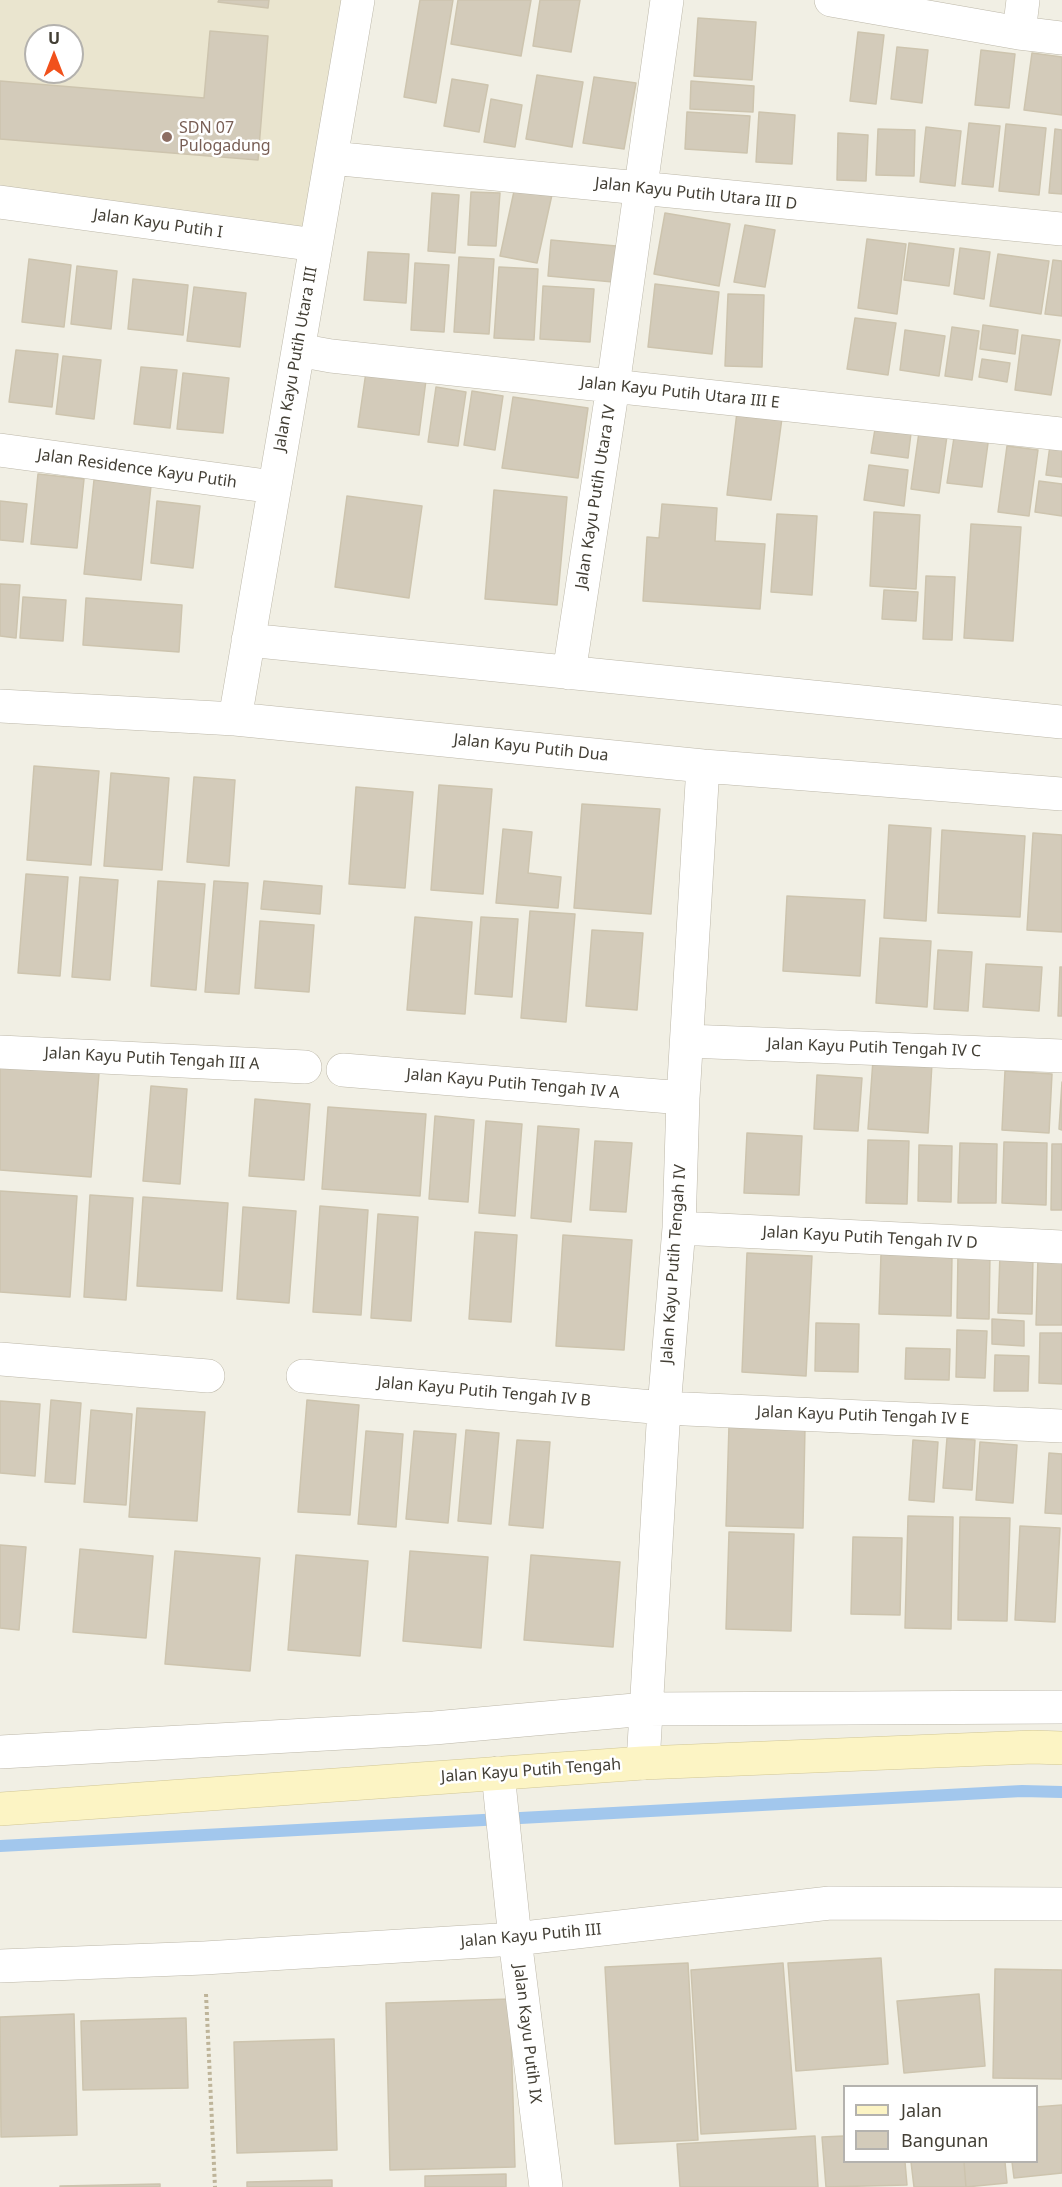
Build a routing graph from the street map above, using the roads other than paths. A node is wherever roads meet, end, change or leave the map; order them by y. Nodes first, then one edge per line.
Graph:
1 (358, 0) edge
2 (667, 0) edge
3 (831, 0) edge
4 (1023, 0) edge
5 (1018, 33) junction
6 (1062, 38) edge
7 (331, 158) junction
8 (640, 188) junction
9 (0, 202) edge
10 (1062, 229) edge
11 (316, 245) junction
12 (298, 350) junction
13 (613, 386) junction
14 (1062, 435) edge
15 (0, 450) edge
16 (274, 487) junction
17 (248, 640) junction
18 (569, 673) junction
19 (0, 706) edge
20 (235, 719) junction
21 (1062, 722) edge
22 (703, 766) junction
23 (1062, 794) edge
24 (687, 1041) junction
25 (0, 1052) edge
26 (1062, 1056) edge
27 (305, 1067) dead end
28 (343, 1070) dead end
29 (683, 1098) junction
30 (679, 1228) junction
31 (1062, 1247) edge
32 (0, 1359) edge
33 (208, 1376) dead end
34 (303, 1376) dead end
35 (664, 1408) junction
36 (1062, 1426) edge
37 (1062, 1707) edge
38 (646, 1709) junction
39 (1062, 1748) edge
40 (0, 1752) edge
41 (643, 1763) junction
42 (498, 1773) junction
43 (0, 1809) edge
44 (1062, 1904) edge
45 (515, 1939) junction
46 (0, 1966) edge
47 (546, 2187) edge

1 - 7 street, Jalan Kayu Putih Utara III
2 - 8 street, Jalan Kayu Putih Utara IV
3 - 5 street
4 - 5 street
5 - 6 street
7 - 8 street, Jalan Kayu Putih Utara III D
7 - 11 street, Jalan Kayu Putih Utara III
8 - 10 street, Jalan Kayu Putih Utara III D
8 - 13 street, Jalan Kayu Putih Utara IV
9 - 11 street, Jalan Kayu Putih I
11 - 12 street, Jalan Kayu Putih Utara III
12 - 13 street, Jalan Kayu Putih Utara III E
12 - 16 street, Jalan Kayu Putih Utara III
13 - 14 street, Jalan Kayu Putih Utara III E
13 - 18 street, Jalan Kayu Putih Utara IV
15 - 16 street, Jalan Residence Kayu Putih
16 - 17 street, Jalan Kayu Putih Utara III
17 - 18 street
17 - 20 street, Jalan Kayu Putih Utara III
18 - 21 street
19 - 20 street, Jalan Kayu Putih Dua
20 - 22 street, Jalan Kayu Putih Dua
22 - 23 street, Jalan Kayu Putih Dua
22 - 24 street, Jalan Kayu Putih Tengah IV
24 - 26 street, Jalan Kayu Putih Tengah IV C
24 - 29 street, Jalan Kayu Putih Tengah IV
25 - 27 street, Jalan Kayu Putih Tengah III A
28 - 29 street, Jalan Kayu Putih Tengah IV A
29 - 30 street, Jalan Kayu Putih Tengah IV
30 - 31 street, Jalan Kayu Putih Tengah IV D
30 - 35 street, Jalan Kayu Putih Tengah IV
32 - 33 street
34 - 35 street, Jalan Kayu Putih Tengah IV B
35 - 36 street, Jalan Kayu Putih Tengah IV E
35 - 38 street, Jalan Kayu Putih Tengah IV
37 - 38 street
38 - 40 street
38 - 41 street, Jalan Kayu Putih Tengah IV
39 - 41 street, Jalan Kayu Putih Tengah
41 - 42 street, Jalan Kayu Putih Tengah
42 - 43 street, Jalan Kayu Putih Tengah
42 - 45 street, Jalan Kayu Putih IX
44 - 45 street, Jalan Kayu Putih III
45 - 46 street, Jalan Kayu Putih III
45 - 47 street, Jalan Kayu Putih IX

